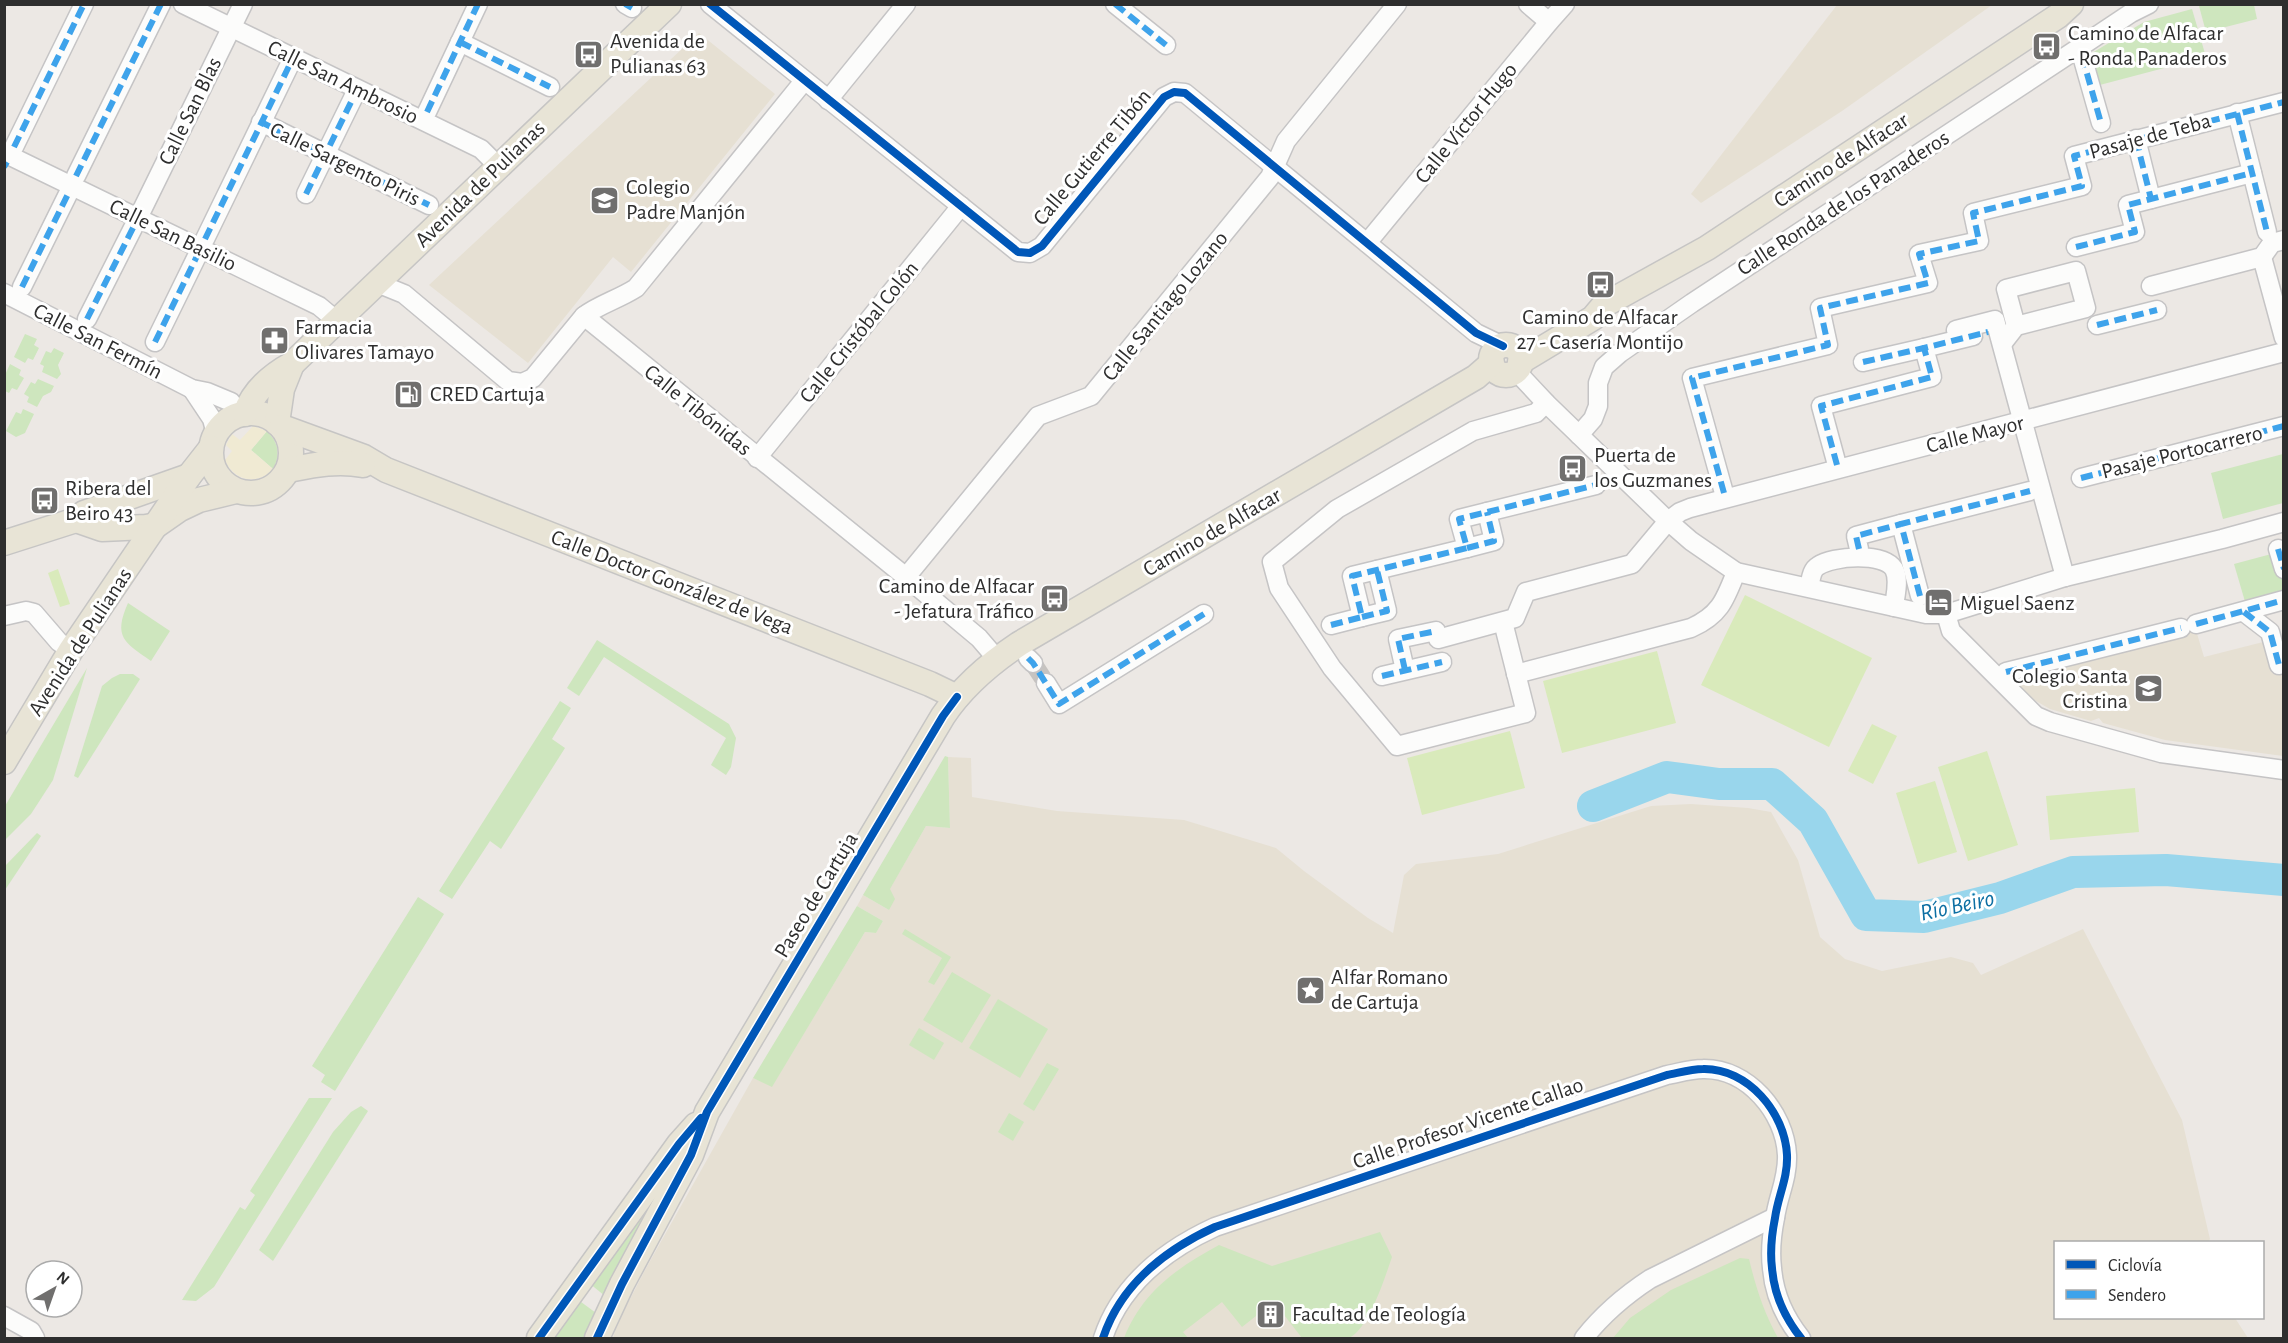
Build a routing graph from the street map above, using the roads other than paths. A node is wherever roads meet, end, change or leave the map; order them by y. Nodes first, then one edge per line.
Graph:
1 (84, 4) edge
2 (160, 4) edge
3 (183, 4) edge
4 (243, 4) edge
5 (478, 4) edge
6 (669, 4) edge
7 (710, 4) edge
8 (906, 4) edge
9 (1115, 4) edge
10 (1397, 4) edge
11 (1528, 4) edge
12 (1565, 4) edge
13 (2071, 4) edge
14 (2149, 4) edge
15 (1549, 22) junction
16 (231, 28) junction
17 (460, 42) junction
18 (1166, 45) dead end
19 (2082, 56) dead end
20 (291, 62) dead end
21 (804, 81) junction
22 (550, 87) dead end
23 (355, 94) dead end
24 (828, 100) junction
25 (2283, 102) edge
26 (427, 111) dead end
27 (2237, 113) junction
28 (261, 122) junction
29 (2101, 123) dead end
30 (2136, 139) junction
31 (325, 154) junction
32 (8, 157) edge
33 (498, 166) junction
34 (1274, 168) junction
35 (2252, 173) junction
36 (306, 194) dead end
37 (2151, 199) junction
38 (429, 205) dead end
39 (961, 206) junction
40 (136, 221) junction
41 (2275, 236) edge
42 (1367, 243) junction
43 (2076, 246) dead end
44 (2262, 257) junction
45 (397, 264) junction
46 (377, 283) junction
47 (2151, 286) dead end
48 (22, 287) dead end
49 (4, 293) edge
50 (404, 294) junction
51 (2157, 310) dead end
52 (584, 316) junction
53 (87, 319) dead end
54 (337, 321) junction
55 (2016, 326) dead end
56 (2097, 326) dead end
57 (1956, 330) dead end
58 (1988, 332) dead end
59 (2283, 338) edge
60 (155, 342) dead end
61 (2002, 344) junction
62 (1924, 348) junction
63 (2283, 352) edge
64 (1505, 362) junction
65 (1863, 362) dead end
66 (292, 364) junction
67 (192, 389) junction
68 (1533, 389) junction
69 (1546, 404) junction
70 (243, 414) junction
71 (2023, 422) junction
72 (280, 425) junction
73 (2283, 426) edge
74 (1579, 435) junction
75 (214, 441) junction
76 (757, 458) junction
77 (1837, 465) dead end
78 (288, 470) junction
79 (386, 470) junction
80 (189, 476) junction
81 (2081, 478) dead end
82 (1596, 485) dead end
83 (236, 491) junction
84 (2030, 491) dead end
85 (1724, 493) dead end
86 (1487, 512) junction
87 (76, 520) junction
88 (1668, 521) junction
89 (2283, 522) edge
90 (1901, 524) junction
91 (157, 525) junction
92 (102, 529) junction
93 (4, 543) edge
94 (1467, 548) junction
95 (1859, 549) dead end
96 (2278, 549) dead end
97 (128, 568) junction
98 (2283, 569) edge
99 (1377, 570) junction
100 (1736, 572) junction
101 (906, 577) junction
102 (2065, 578) junction
103 (1809, 588) junction
104 (1920, 596) dead end
105 (2283, 600) edge
106 (1893, 607) junction
107 (2244, 612) junction
108 (1204, 614) dead end
109 (1946, 614) junction
110 (4, 616) edge
111 (1362, 617) junction
112 (1503, 622) junction
113 (1331, 625) dead end
114 (71, 650) junction
115 (997, 659) junction
116 (1442, 662) dead end
117 (2283, 664) edge
118 (1405, 670) junction
119 (2006, 672) dead end
120 (1516, 674) junction
121 (1382, 676) dead end
122 (1046, 683) tunnel mouth
123 (957, 697) junction
124 (4, 762) edge
125 (2283, 770) edge
126 (707, 1112) junction
127 (1775, 1217) junction
128 (4, 1316) edge
129 (35, 1338) edge
130 (539, 1338) edge
131 (597, 1338) edge
132 (1104, 1338) edge
133 (1584, 1338) edge
134 (1800, 1338) edge

1 - 32 street
2 - 48 street
3 - 16 street, Calle San Ambrosio
4 - 16 street, Calle San Blas
5 - 17 street
6 - 33 main road, Avenida de Pulianas
7 - 21 street, Calle Gutierre Tibón
8 - 24 street
9 - 18 street
10 - 34 street, Calle Santiago Lozano
11 - 15 street
12 - 15 street, Calle Víctor Hugo
13 - 64 main road, Camino de Alfacar
14 - 74 street, Calle Ronda de los Panaderos
15 - 42 street, Calle Víctor Hugo
16 - 33 street, Calle San Ambrosio
16 - 40 street, Calle San Blas
17 - 22 street
17 - 26 street
19 - 29 street
20 - 28 street
21 - 24 street, Calle Gutierre Tibón
21 - 52 street
23 - 31 street
24 - 39 street, Calle Gutierre Tibón
25 - 27 street, Pasaje de Teba
27 - 30 street, Pasaje de Teba
27 - 35 street
28 - 31 street, Calle Sargento Piris
28 - 60 street
30 - 37 street
30 - 85 street, Pasaje de Teba
31 - 36 street
31 - 38 street, Calle Sargento Piris
32 - 40 street, Calle San Basilio
33 - 45 main road, Avenida de Pulianas
34 - 39 street, Calle Gutierre Tibón
34 - 42 street, Calle Gutierre Tibón
34 - 101 street, Calle Santiago Lozano
35 - 37 street
35 - 41 street
37 - 43 street
39 - 76 street, Calle Cristóbal Colón
40 - 53 street, Calle San Blas
40 - 54 street, Calle San Basilio
41 - 44 street
42 - 64 street, Calle Gutierre Tibón
44 - 47 street
44 - 59 street
45 - 46 main road, Avenida de Pulianas
45 - 50 street
46 - 50 street
46 - 54 main road, Avenida de Pulianas
49 - 67 street, Calle San Fermín
50 - 52 street
51 - 56 street
52 - 76 street, Calle Tibónidas
54 - 66 main road, Avenida de Pulianas
55 - 61 street
57 - 61 street
58 - 62 street
61 - 71 street
62 - 65 street
62 - 77 street
63 - 71 street, Calle Mayor
64 - 68 street
64 - 68 street
64 - 115 main road, Camino de Alfacar
66 - 70 main road, Avenida de Pulianas
66 - 72 main road, Avenida de Pulianas
67 - 70 street, Calle San Fermín
67 - 75 street, Calle San Fermín
68 - 69 street
69 - 74 street
69 - 120 street
70 - 72 main road
70 - 75 main road
71 - 88 street, Calle Mayor
71 - 102 street
72 - 78 main road
72 - 79 main road, Calle Doctor González de Vega
73 - 81 street, Pasaje Portocarrero
74 - 88 street
75 - 80 main road, Avenida de Pulianas
75 - 83 main road
76 - 101 street, Calle Tibónidas
78 - 79 main road, Calle Doctor González de Vega
78 - 83 main road
79 - 123 main road, Calle Doctor González de Vega
80 - 87 main road
80 - 91 main road, Avenida de Pulianas
82 - 86 street
83 - 91 main road, Avenida de Pulianas
84 - 90 street
86 - 94 street
86 - 94 street
87 - 92 main road
87 - 93 main road
88 - 100 street
88 - 112 street, Calle Mayor
89 - 102 street
90 - 95 street
90 - 104 street
91 - 92 main road
91 - 97 main road, Avenida de Pulianas
92 - 97 main road
94 - 99 street
96 - 98 street
97 - 114 main road, Avenida de Pulianas
99 - 111 street
99 - 111 street
100 - 103 street
100 - 120 street
101 - 115 street, Calle Tibónidas
102 - 109 street
103 - 106 street
103 - 106 street
105 - 107 street
106 - 109 street
107 - 117 street
107 - 119 street
108 - 122 street
109 - 125 street
110 - 114 street
111 - 113 street
112 - 118 street
112 - 120 street
114 - 124 main road, Avenida de Pulianas
115 - 123 main road, Camino de Alfacar
116 - 118 street
118 - 121 street
123 - 126 main road, Paseo de Cartuja
126 - 130 main road, Paseo de Cartuja
126 - 131 main road, Paseo de Cartuja
127 - 132 street, Calle Profesor Vicente Callao
127 - 133 street
127 - 134 street, Calle Profesor Vicente Callao
128 - 129 street

